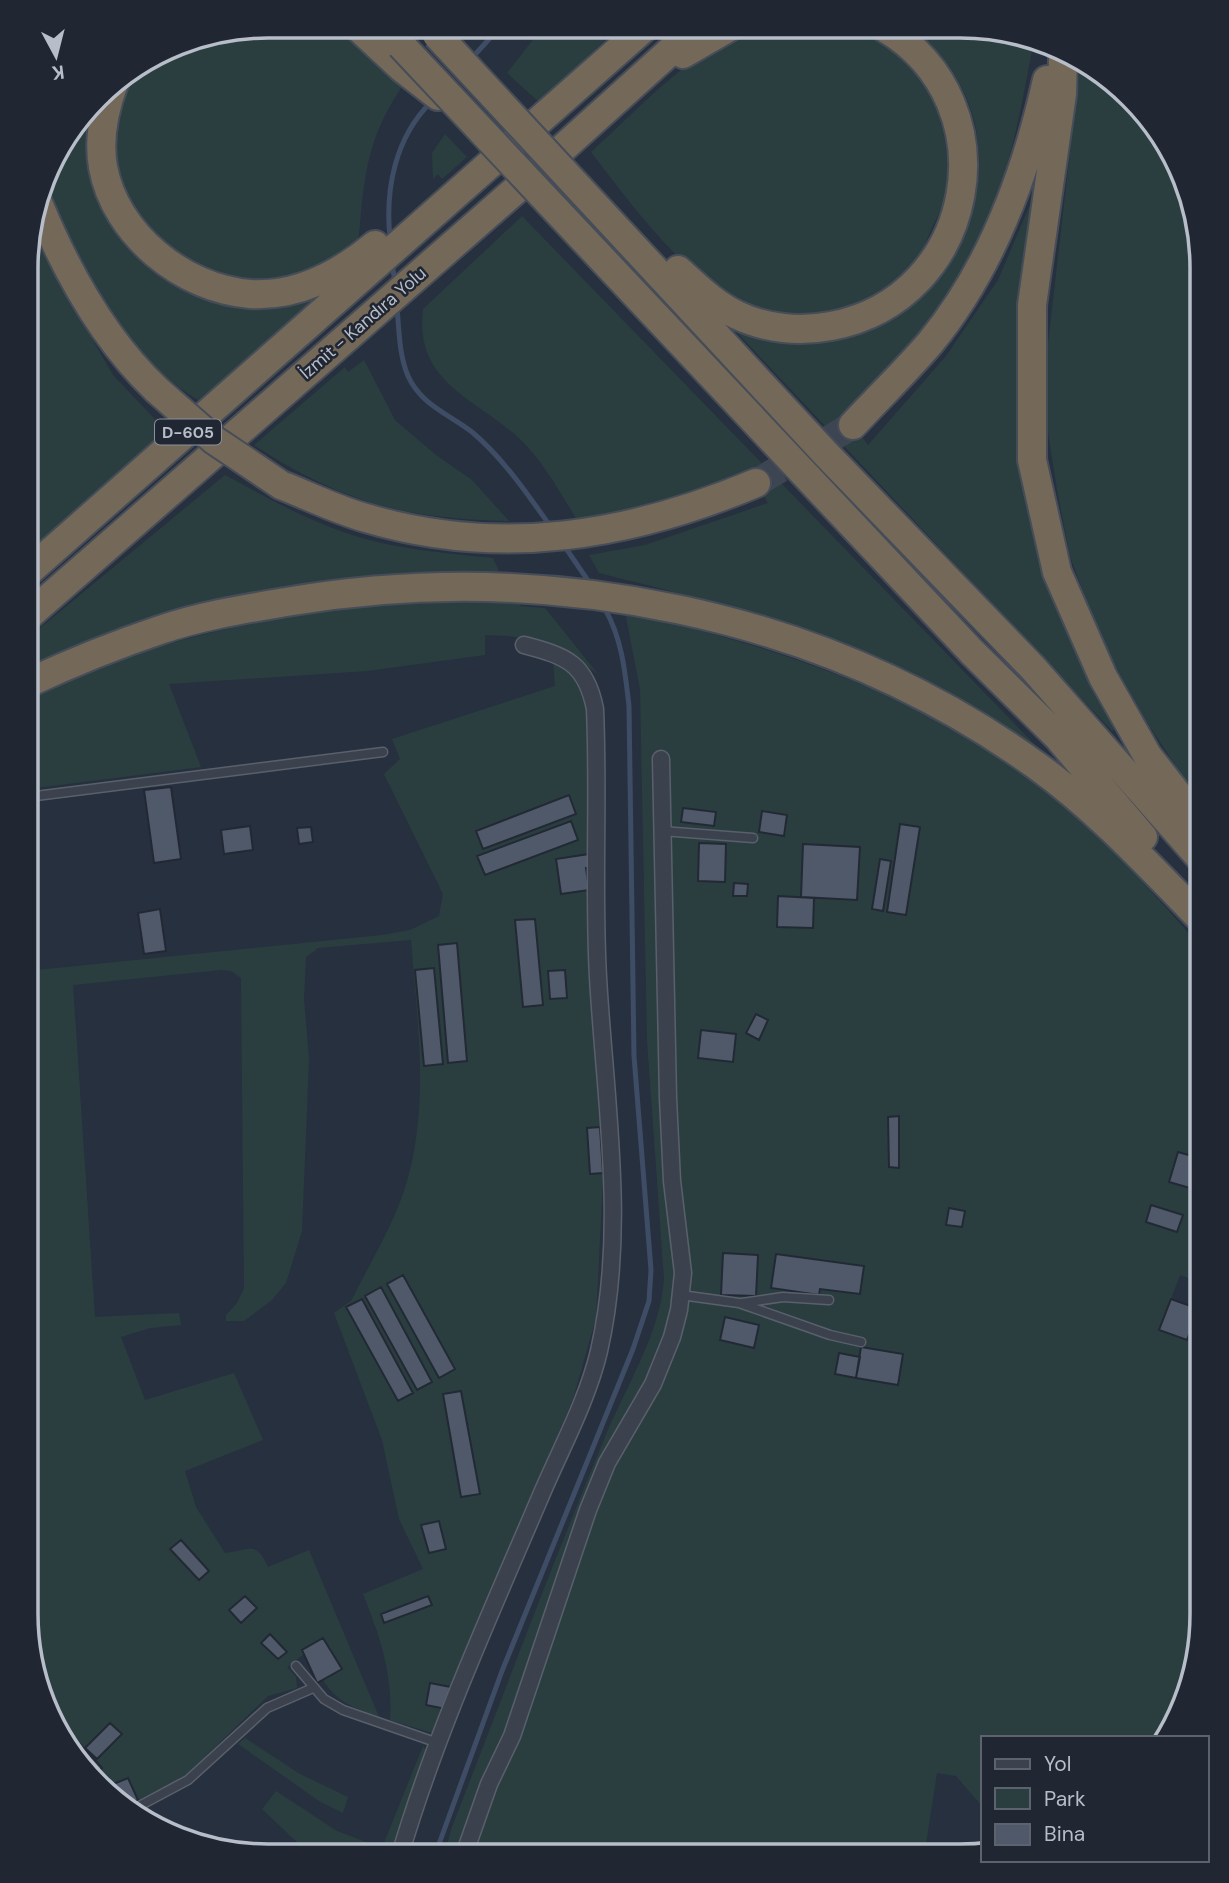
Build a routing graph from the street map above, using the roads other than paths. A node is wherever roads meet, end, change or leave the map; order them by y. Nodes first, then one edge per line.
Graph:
1 (439, 38) edge
2 (626, 38) edge
3 (633, 38) edge
4 (684, 38) edge
5 (711, 38) edge
6 (901, 38) edge
7 (392, 43) edge
8 (1052, 58) edge
9 (1063, 63) edge
10 (602, 65) junction
11 (624, 91) junction
12 (105, 108) edge
13 (579, 188) junction
14 (447, 195) junction
15 (44, 217) edge
16 (853, 425) tunnel mouth
17 (757, 483) tunnel mouth
18 (38, 563) edge
19 (38, 607) edge
20 (524, 645) dead end
21 (38, 679) edge
22 (383, 752) dead end
23 (662, 759) dead end
24 (38, 796) edge
25 (1190, 810) edge
26 (662, 831) junction
27 (753, 838) dead end
28 (1190, 847) edge
29 (1190, 892) edge
30 (1190, 908) edge
31 (681, 1295) junction
32 (829, 1300) dead end
33 (739, 1303) junction
34 (861, 1342) dead end
35 (296, 1665) dead end
36 (313, 1688) junction
37 (438, 1743) junction
38 (141, 1805) edge
39 (404, 1844) edge
40 (468, 1844) edge

1 - 13 highway, bridge
2 - 10 highway
3 - 10 highway, İzmit - Kandıra Yolu / D-605
4 - 11 highway, İzmit - Kandıra Yolu / D-605
5 - 11 highway
6 - 13 highway
7 - 29 highway, bridge
8 - 16 highway
9 - 25 highway
10 - 14 highway, İzmit - Kandıra Yolu / D-605
11 - 19 highway, İzmit - Kandıra Yolu / D-605
12 - 14 highway
13 - 28 highway
14 - 18 highway, İzmit - Kandıra Yolu / D-605
15 - 17 highway, bridge
20 - 37 street
21 - 30 highway
22 - 24 lane
23 - 26 street
26 - 27 lane
26 - 31 street
31 - 33 lane
31 - 40 street
32 - 33 lane
33 - 34 lane
35 - 36 lane
36 - 37 lane
36 - 38 lane
37 - 39 street

